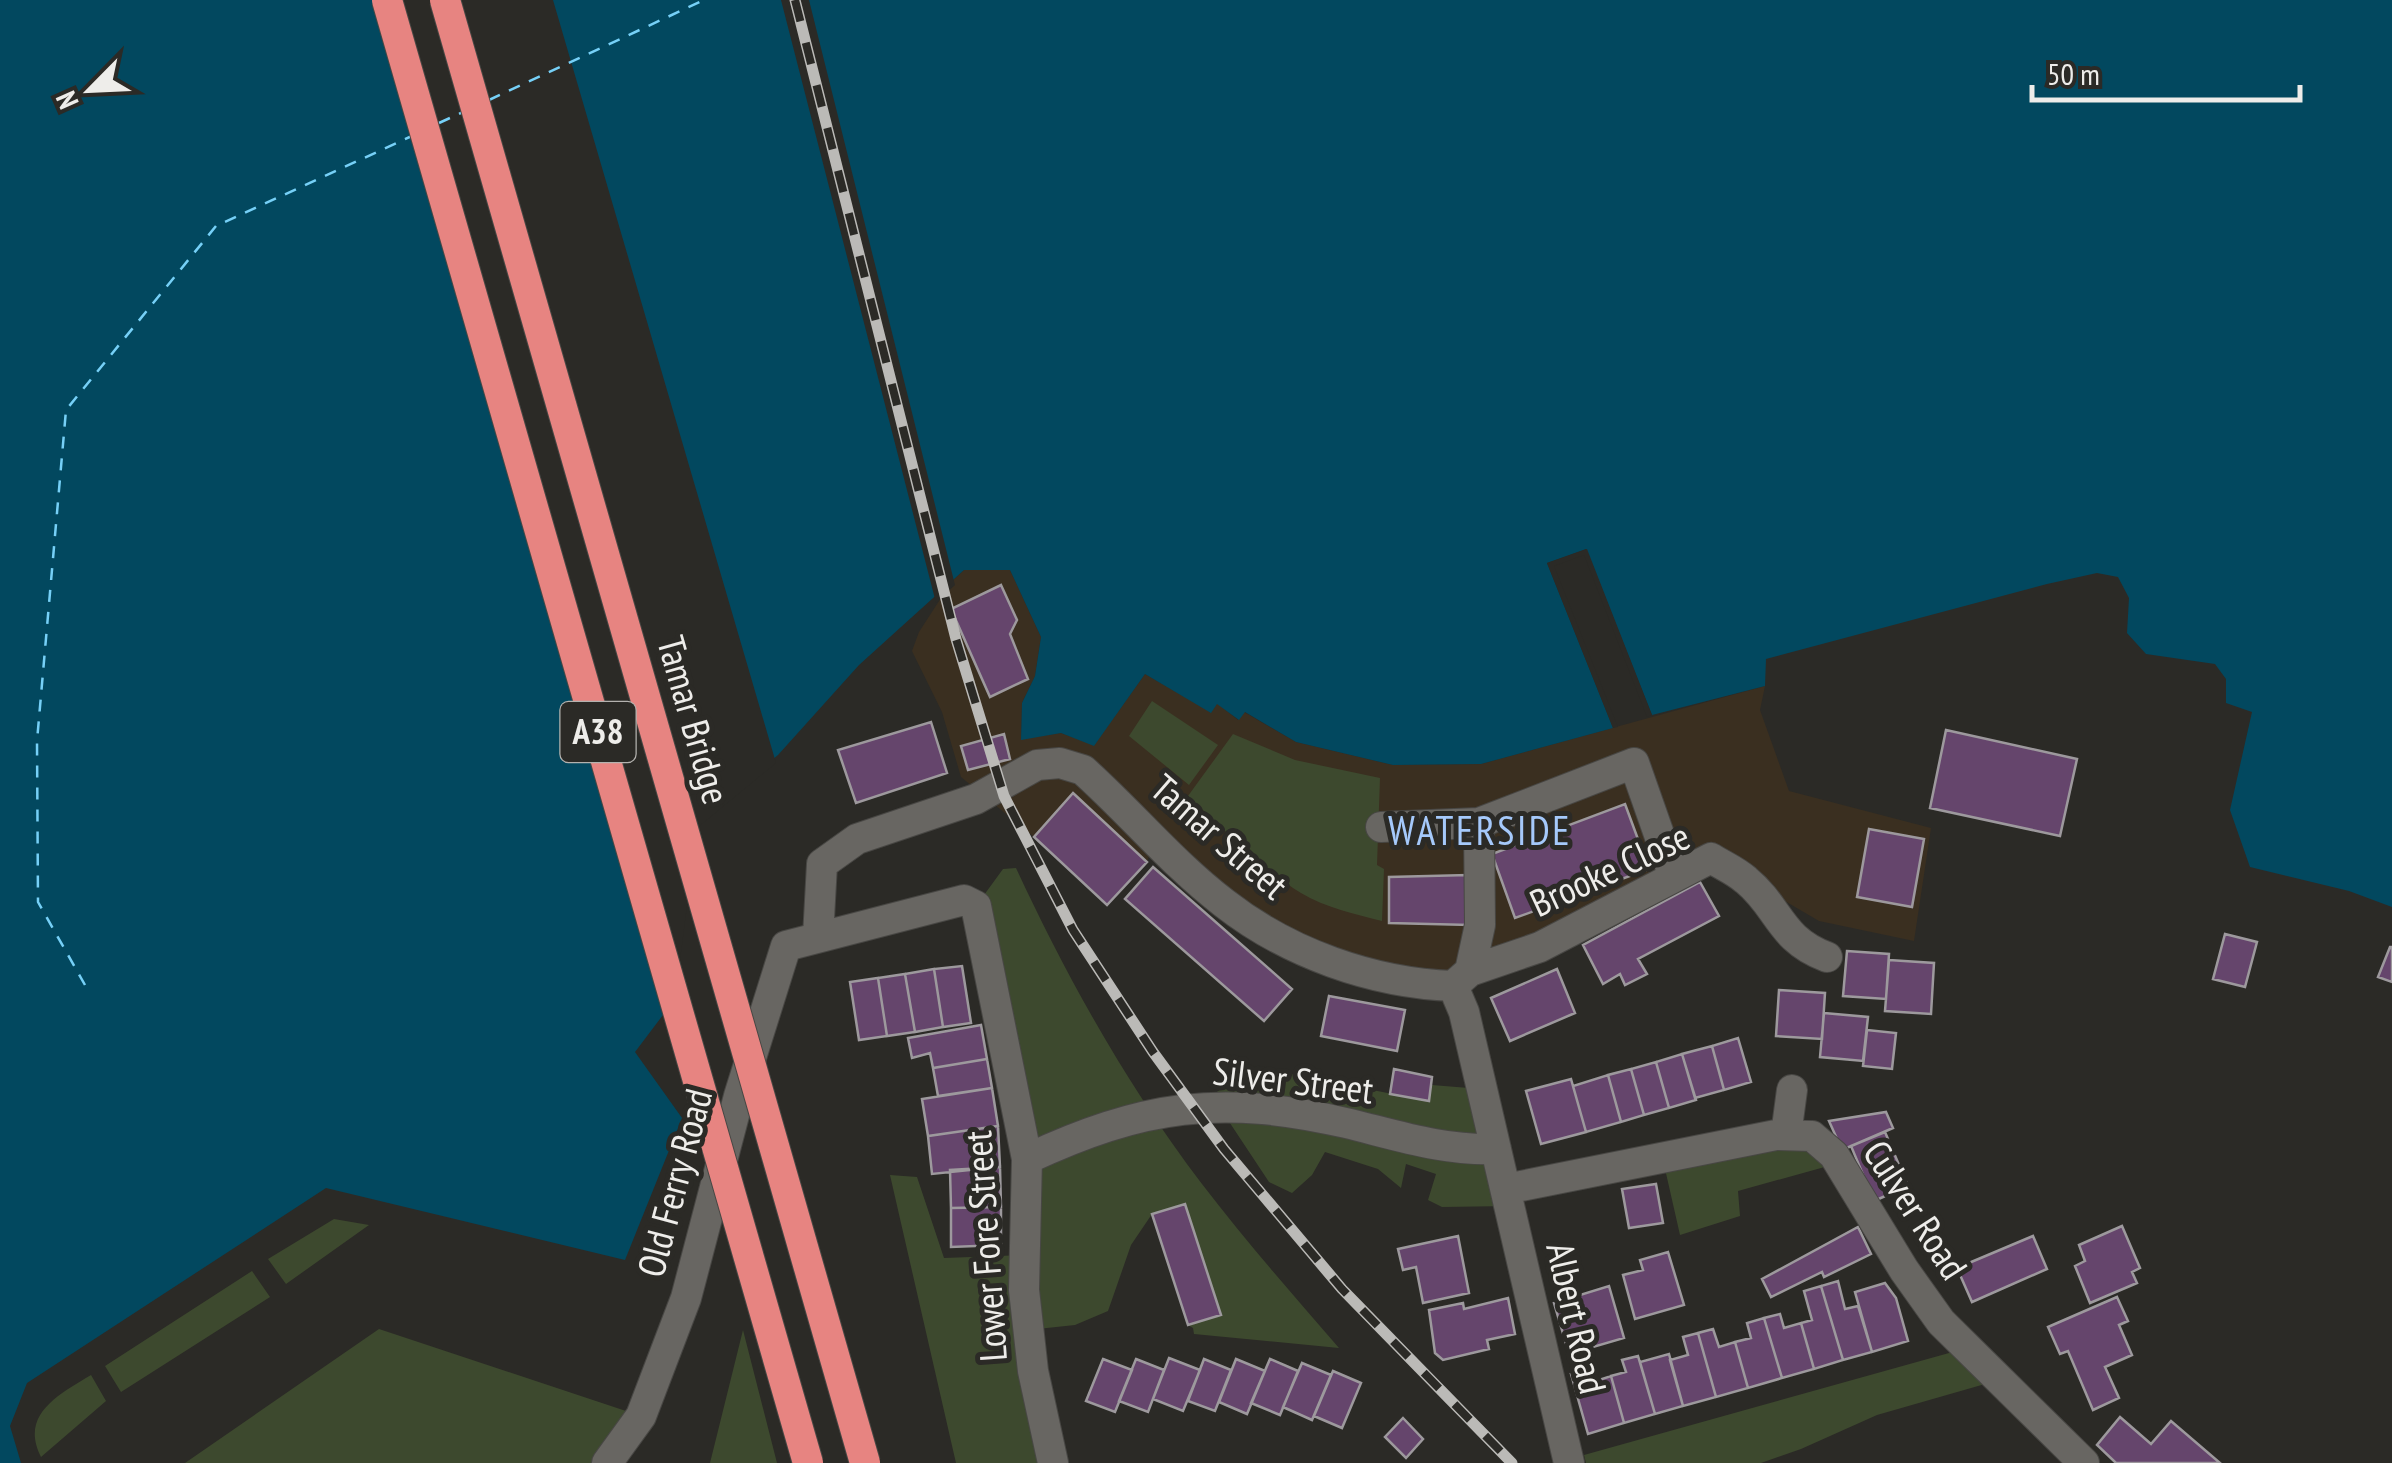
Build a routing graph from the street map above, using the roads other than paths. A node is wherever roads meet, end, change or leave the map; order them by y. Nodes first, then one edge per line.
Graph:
1 (387, 0) edge
2 (444, 0) edge
3 (1479, 824) junction
4 (1381, 826) dead end
5 (1674, 877) junction
6 (976, 906) joint
7 (818, 937) junction
8 (1827, 956) dead end
9 (1461, 979) junction
10 (1792, 1090) dead end
11 (1786, 1135) junction
12 (1496, 1149) junction
13 (1027, 1160) junction
14 (1506, 1189) junction
15 (607, 1463) edge
16 (808, 1463) edge
17 (865, 1463) edge
18 (1053, 1463) edge
19 (1569, 1463) edge
20 (2084, 1463) edge

1 - 16 highway, A38, bridge
2 - 17 highway, Tamar Bridge / A38, bridge
3 - 4 street
3 - 5 street
3 - 9 street
5 - 8 street, Brooke Close
5 - 9 street, Brooke Close
6 - 7 street, Old Ferry Road
6 - 13 street, Lower Fore Street
7 - 9 street, Tamar Street
7 - 15 street, Old Ferry Road
9 - 12 street
10 - 11 street
11 - 14 street
11 - 20 street, Culver Road
12 - 13 street, Silver Street
12 - 14 street
13 - 18 street, Lower Fore Street
14 - 19 street, Albert Road

